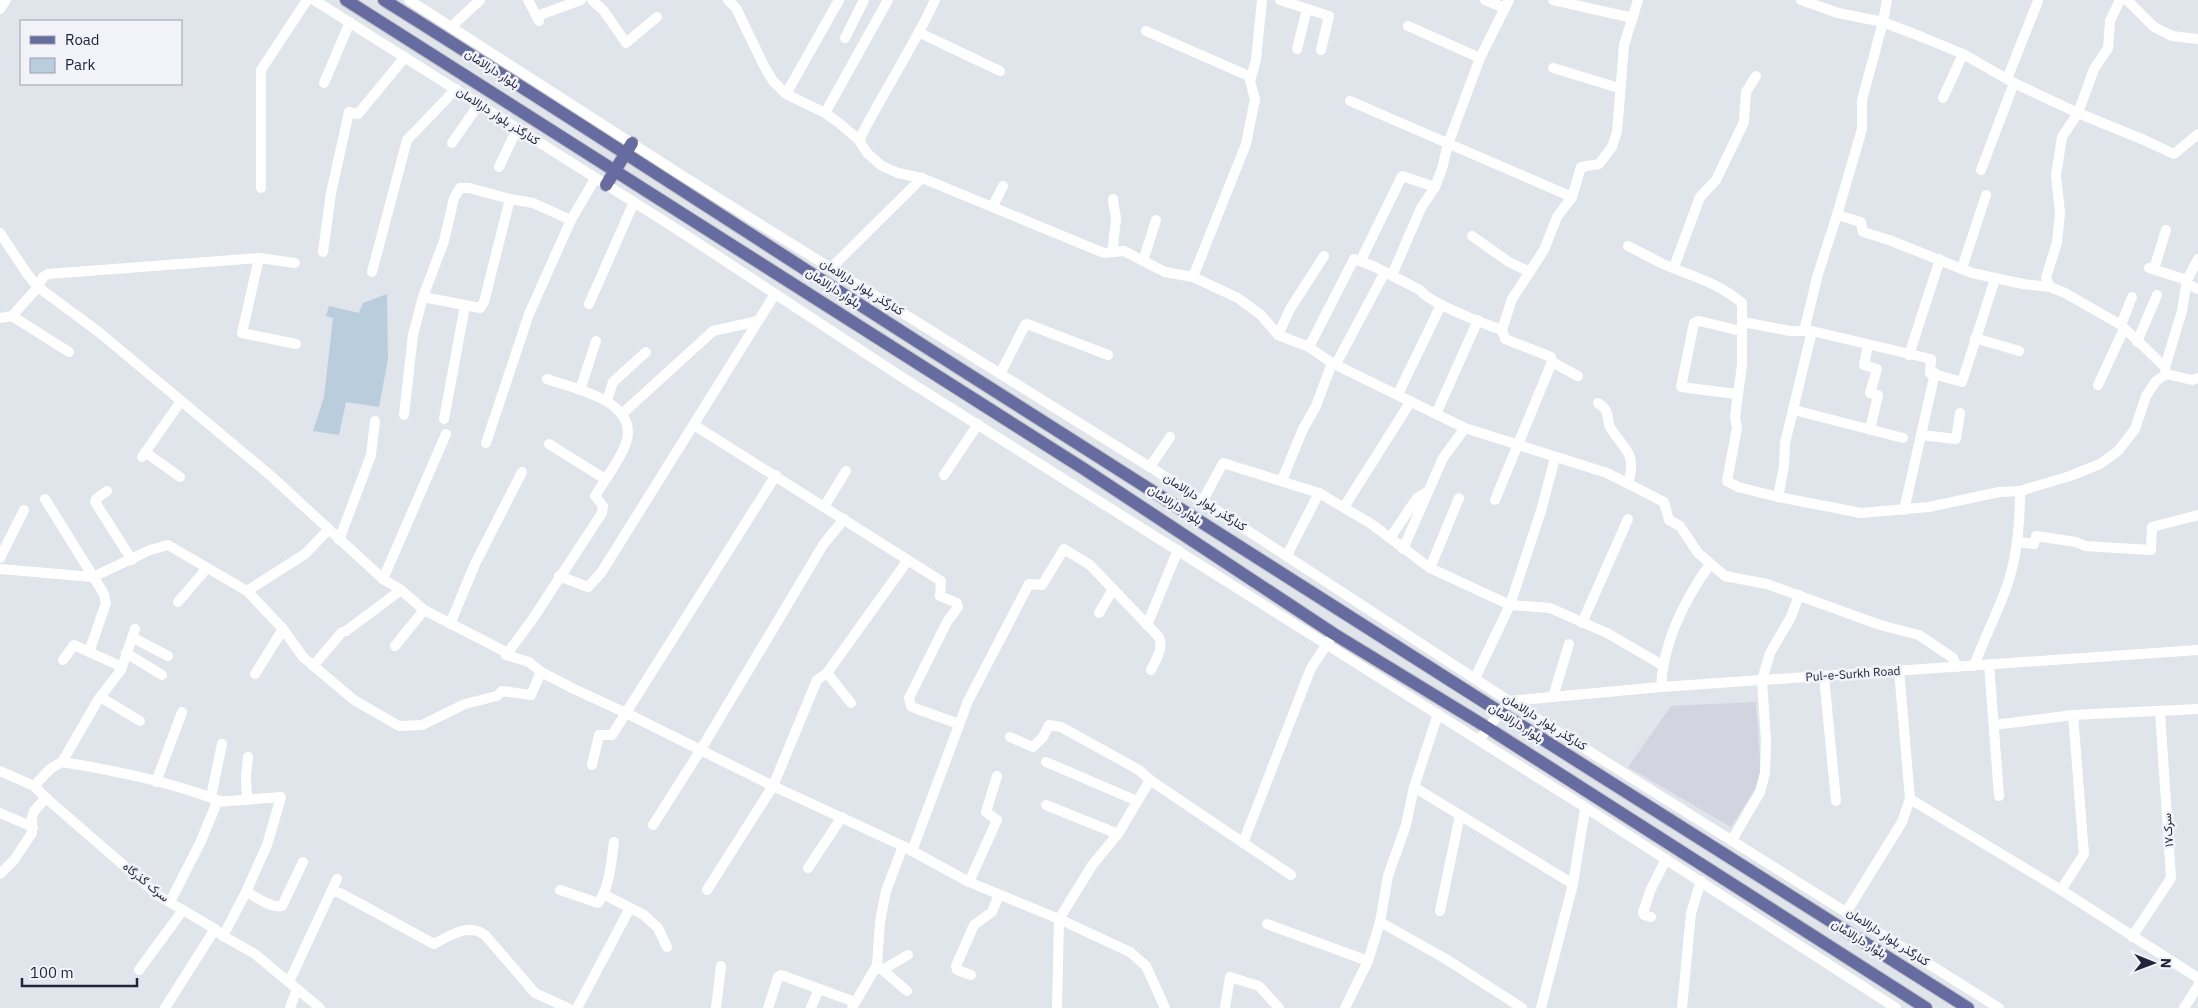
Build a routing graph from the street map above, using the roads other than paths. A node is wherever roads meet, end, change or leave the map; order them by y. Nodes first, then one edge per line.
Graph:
1 (6, 0) edge
2 (307, 0) edge
3 (314, 0) edge
4 (346, 0) edge
5 (384, 0) edge
6 (409, 0) edge
7 (480, 0) edge
8 (528, 0) edge
9 (581, 0) edge
10 (592, 0) edge
11 (728, 0) edge
12 (839, 0) edge
13 (864, 0) edge
14 (888, 0) edge
15 (935, 0) edge
16 (1262, 0) edge
17 (1280, 0) edge
18 (1485, 0) edge
19 (1553, 0) edge
20 (1638, 0) edge
21 (1802, 0) edge
22 (1887, 0) edge
23 (2120, 0) edge
24 (2127, 0) edge
25 (2038, 1) dead end
26 (1507, 4) edge
27 (0, 9) edge
28 (1307, 9) junction
29 (657, 17) dead end
30 (1633, 18) junction
31 (350, 22) junction
32 (1883, 22) junction
33 (1408, 26) dead end
34 (451, 27) junction
35 (1146, 31) dead end
36 (920, 33) junction
37 (845, 38) dead end
38 (2198, 39) edge
39 (1297, 49) dead end
40 (1321, 50) dead end
41 (1963, 54) junction
42 (405, 57) junction
43 (1480, 58) junction
44 (1553, 68) dead end
45 (1000, 71) dead end
46 (1756, 76) dead end
47 (1251, 77) junction
48 (2011, 81) junction
49 (324, 83) dead end
50 (1619, 88) junction
51 (456, 89) junction
52 (786, 94) junction
53 (1943, 98) dead end
54 (1350, 101) dead end
55 (479, 104) junction
56 (825, 113) junction
57 (2078, 113) junction
58 (518, 129) junction
59 (2198, 134) edge
60 (859, 140) junction
61 (452, 143) dead end
62 (632, 143) junction
63 (1448, 144) junction
64 (625, 155) junction
65 (499, 167) dead end
66 (1981, 170) dead end
67 (614, 172) junction
68 (922, 178) junction
69 (601, 182) junction
70 (1003, 186) dead end
71 (1435, 187) junction
72 (261, 188) dead end
73 (1986, 195) dead end
74 (1572, 197) junction
75 (510, 199) junction
76 (1113, 199) dead end
77 (634, 202) junction
78 (994, 206) junction
79 (1838, 215) junction
80 (571, 220) junction
81 (1156, 220) dead end
82 (2166, 230) dead end
83 (0, 233) edge
84 (1472, 236) dead end
85 (1628, 246) dead end
86 (323, 252) dead end
87 (1113, 252) junction
88 (1324, 256) dead end
89 (259, 258) junction
90 (1940, 259) junction
91 (2198, 259) edge
92 (1361, 260) junction
93 (1142, 261) junction
94 (295, 263) dead end
95 (1674, 267) junction
96 (831, 268) junction
97 (1962, 268) junction
98 (372, 272) dead end
99 (1530, 272) junction
100 (1388, 274) junction
101 (1193, 277) junction
102 (1995, 279) junction
103 (2187, 282) junction
104 (38, 287) junction
105 (2050, 287) junction
106 (2198, 289) edge
107 (775, 294) junction
108 (2157, 295) dead end
109 (2132, 297) dead end
110 (423, 298) junction
111 (589, 304) dead end
112 (1441, 305) junction
113 (465, 306) junction
114 (12, 316) junction
115 (0, 318) edge
116 (1478, 320) junction
117 (758, 321) junction
118 (1742, 327) junction
119 (2123, 327) junction
120 (1502, 330) junction
121 (1808, 331) junction
122 (1278, 335) junction
123 (1975, 338) junction
124 (596, 341) dead end
125 (2138, 342) junction
126 (296, 344) dead end
127 (1868, 345) junction
128 (1309, 347) junction
129 (2019, 351) dead end
130 (69, 352) dead end
131 (646, 352) dead end
132 (1108, 355) dead end
133 (1909, 355) junction
134 (1552, 362) junction
135 (1334, 364) junction
136 (2166, 370) junction
137 (1935, 373) junction
138 (1000, 374) junction
139 (1578, 376) dead end
140 (2198, 378) edge
141 (547, 379) dead end
142 (2098, 385) dead end
143 (580, 390) junction
144 (1398, 394) junction
145 (1736, 394) junction
146 (607, 400) junction
147 (181, 401) junction
148 (1412, 401) junction
149 (1598, 403) dead end
150 (1794, 410) junction
151 (622, 413) junction
152 (1960, 413) dead end
153 (1436, 414) junction
154 (404, 415) dead end
155 (444, 419) dead end
156 (375, 420) dead end
157 (978, 424) junction
158 (694, 425) junction
159 (1465, 428) junction
160 (1870, 430) junction
161 (446, 434) dead end
162 (1922, 435) junction
163 (1170, 437) dead end
164 (1904, 438) dead end
165 (486, 443) dead end
166 (549, 444) dead end
167 (1519, 444) junction
168 (1554, 458) junction
169 (1150, 467) junction
170 (846, 471) dead end
171 (522, 472) dead end
172 (944, 475) dead end
173 (776, 476) junction
174 (180, 477) dead end
175 (605, 478) junction
176 (1282, 480) junction
177 (1628, 483) junction
178 (107, 491) dead end
179 (2020, 491) junction
180 (1427, 492) junction
181 (1319, 493) junction
182 (1778, 497) junction
183 (1459, 498) dead end
184 (45, 499) dead end
185 (1495, 500) dead end
186 (1202, 502) junction
187 (824, 507) junction
188 (1344, 507) junction
189 (24, 510) dead end
190 (1904, 510) junction
191 (2198, 515) edge
192 (844, 519) junction
193 (1628, 519) dead end
194 (328, 530) junction
195 (1390, 538) junction
196 (339, 540) junction
197 (2018, 542) junction
198 (1403, 549) junction
199 (1178, 550) junction
200 (1287, 555) junction
201 (0, 558) edge
202 (132, 560) junction
203 (908, 560) junction
204 (1710, 564) junction
205 (207, 568) junction
206 (1430, 568) junction
207 (0, 569) edge
208 (559, 576) junction
209 (93, 578) junction
210 (383, 579) junction
211 (1113, 589) junction
212 (401, 590) junction
213 (247, 591) junction
214 (1799, 595) junction
215 (178, 602) dead end
216 (1510, 605) junction
217 (424, 610) junction
218 (1099, 613) dead end
219 (1582, 623) junction
220 (450, 624) junction
221 (1147, 625) junction
222 (283, 629) junction
223 (1334, 634) junction
224 (1570, 644) dead end
225 (1327, 645) junction
226 (394, 646) dead end
227 (2198, 650) edge
228 (89, 652) junction
229 (126, 653) junction
230 (506, 655) junction
231 (168, 656) dead end
232 (63, 660) dead end
233 (1989, 664) junction
234 (1662, 665) junction
235 (313, 666) junction
236 (1974, 666) junction
237 (122, 667) junction
238 (1956, 667) junction
239 (1152, 670) dead end
240 (1899, 670) junction
241 (541, 672) junction
242 (827, 673) junction
243 (255, 674) dead end
244 (162, 675) dead end
245 (1824, 677) junction
246 (1475, 678) junction
247 (1762, 680) junction
248 (1661, 687) junction
249 (100, 696) junction
250 (1553, 697) junction
251 (1509, 701) junction
252 (851, 702) dead end
253 (2198, 709) edge
254 (182, 712) dead end
255 (626, 712) junction
256 (2160, 712) junction
257 (1498, 713) junction
258 (1438, 714) junction
259 (2073, 715) junction
260 (140, 721) dead end
261 (959, 724) junction
262 (1994, 725) junction
263 (1488, 728) junction
264 (1010, 737) dead end
265 (1479, 740) junction
266 (222, 744) dead end
267 (700, 751) junction
268 (248, 757) dead end
269 (62, 762) junction
270 (1046, 762) dead end
271 (592, 766) dead end
272 (0, 771) edge
273 (997, 776) dead end
274 (1150, 780) junction
275 (156, 782) junction
276 (34, 786) junction
277 (772, 786) junction
278 (1414, 787) junction
279 (1999, 796) dead end
280 (46, 798) junction
281 (215, 799) junction
282 (247, 799) junction
283 (1910, 799) junction
284 (1137, 801) junction
285 (1836, 801) dead end
286 (1046, 805) dead end
287 (1585, 809) junction
288 (0, 813) edge
289 (1460, 815) junction
290 (842, 817) junction
291 (653, 825) dead end
292 (33, 827) junction
293 (1118, 834) junction
294 (1732, 840) junction
295 (614, 842) dead end
296 (1243, 843) junction
297 (907, 848) junction
298 (1666, 860) junction
299 (303, 862) dead end
300 (808, 868) dead end
301 (0, 874) edge
302 (1291, 875) dead end
303 (337, 879) dead end
304 (1701, 881) junction
305 (968, 882) junction
306 (1573, 884) junction
307 (560, 890) dead end
308 (707, 890) dead end
309 (2061, 890) junction
310 (332, 891) junction
311 (246, 892) junction
312 (603, 894) junction
313 (999, 895) junction
314 (170, 902) junction
315 (630, 908) junction
316 (183, 910) junction
317 (1440, 911) dead end
318 (1847, 911) junction
319 (1651, 917) dead end
320 (1059, 919) junction
321 (1380, 922) junction
322 (1267, 924) dead end
323 (219, 933) junction
324 (2132, 937) junction
325 (667, 948) dead end
326 (908, 955) dead end
327 (1368, 961) junction
328 (721, 966) dead end
329 (879, 968) junction
330 (139, 970) dead end
331 (971, 975) dead end
332 (2198, 978) edge
333 (293, 986) junction
334 (2198, 986) edge
335 (819, 989) junction
336 (907, 991) dead end
337 (854, 1005) edge
338 (165, 1008) edge
339 (290, 1008) edge
340 (320, 1008) edge
341 (568, 1008) edge
342 (577, 1008) edge
343 (716, 1008) edge
344 (768, 1008) edge
345 (811, 1008) edge
346 (1057, 1008) edge
347 (1165, 1008) edge
348 (1225, 1008) edge
349 (1279, 1008) edge
350 (1345, 1008) edge
351 (1522, 1008) edge
352 (1542, 1008) edge
353 (1682, 1008) edge
354 (1896, 1008) edge
355 (1926, 1008) edge
356 (1968, 1008) edge
357 (1999, 1008) edge
358 (2184, 1008) edge

1 - 27 street
2 - 72 street
3 - 31 street, کنارگذر بلوار دارالامان
4 - 67 main road, بلوار دارالامان
5 - 64 main road, بلوار دارالامان
6 - 34 street, کنارگذر بلوار دارالامان
7 - 34 street
8 - 9 street
10 - 29 street
11 - 52 street
12 - 52 street
13 - 37 street
14 - 56 street
15 - 36 street
16 - 47 street
17 - 28 street
18 - 26 street
19 - 30 street
20 - 30 street
21 - 32 street
22 - 32 street
23 - 57 street
24 - 38 street
25 - 48 street
26 - 43 street
28 - 39 street
28 - 40 street
30 - 50 street
31 - 42 street, کنارگذر بلوار دارالامان
31 - 49 street
32 - 41 street
32 - 79 street
33 - 43 street
34 - 62 street, کنارگذر بلوار دارالامان
35 - 47 street
36 - 45 street
36 - 60 street
41 - 48 street
41 - 53 street
42 - 51 street, کنارگذر بلوار دارالامان
42 - 86 street
43 - 63 street
44 - 50 street
46 - 95 street
47 - 101 street
48 - 57 street
48 - 66 street
50 - 74 street
51 - 55 street, کنارگذر بلوار دارالامان
51 - 98 street
52 - 56 street
54 - 63 street
55 - 58 street, کنارگذر بلوار دارالامان
55 - 61 street
56 - 60 street
57 - 59 street
57 - 105 street
58 - 65 street
58 - 69 street, کنارگذر بلوار دارالامان
60 - 68 street
62 - 64 main road
62 - 96 street, کنارگذر بلوار دارالامان
63 - 71 street
63 - 74 street
64 - 67 main road
64 - 257 main road, بلوار دارالامان
67 - 69 main road
67 - 223 main road, بلوار دارالامان
68 - 78 street
68 - 96 street
69 - 77 street, کنارگذر بلوار دارالامان
69 - 80 street
70 - 78 street
71 - 92 street
71 - 100 street
73 - 97 street
74 - 99 street
75 - 80 street
75 - 110 street
75 - 113 street
76 - 87 street
77 - 107 street, کنارگذر بلوار دارالامان
77 - 111 street
78 - 87 street
79 - 90 street
79 - 121 street
80 - 165 street
81 - 93 street
82 - 103 street
83 - 104 street
84 - 99 street
85 - 95 street
87 - 93 street
88 - 122 street
89 - 94 street
89 - 104 street
89 - 126 street
90 - 97 street
90 - 133 street
91 - 103 street
92 - 100 street
92 - 128 street
93 - 101 street
95 - 118 street
96 - 138 street, کنارگذر بلوار دارالامان
97 - 102 street
99 - 120 street
100 - 112 street
100 - 135 street
101 - 122 street
102 - 105 street
102 - 123 street
103 - 106 street
103 - 136 street
104 - 114 street
104 - 147 street
105 - 119 street
107 - 117 street
107 - 157 street, کنارگذر بلوار دارالامان
108 - 125 street
109 - 119 street
110 - 113 street
110 - 154 street
112 - 116 street
112 - 144 street
113 - 155 street
114 - 115 street
114 - 130 street
116 - 120 street
116 - 153 street
117 - 151 street
117 - 158 street
118 - 121 street
118 - 145 street
118 - 145 street
119 - 125 street
119 - 142 street
120 - 134 street
121 - 127 street
121 - 150 street
122 - 128 street
123 - 129 street
123 - 137 street
124 - 143 street
125 - 136 street
127 - 133 street
127 - 160 street
128 - 135 street
131 - 146 street
132 - 138 street
133 - 137 street
134 - 139 street
134 - 167 street
135 - 144 street
135 - 176 street
136 - 140 street
136 - 179 street
137 - 162 street
138 - 169 street, کنارگذر بلوار دارالامان
141 - 143 street
143 - 146 street
144 - 148 street
145 - 182 street
146 - 151 street
147 - 174 street
147 - 194 street
148 - 153 street
148 - 188 street
149 - 177 street
150 - 160 street
150 - 182 street
151 - 175 street
152 - 162 street
153 - 159 street
156 - 196 street
157 - 172 street
157 - 199 street, کنارگذر بلوار دارالامان
158 - 173 street
158 - 208 street
159 - 167 street
159 - 180 street
160 - 164 street
161 - 210 street
162 - 190 street
163 - 169 street
166 - 175 street
167 - 168 street
167 - 185 street
168 - 177 street
168 - 216 street
169 - 186 street, کنارگذر بلوار دارالامان
170 - 187 street
171 - 220 street
173 - 187 street
173 - 255 street
175 - 208 street
176 - 181 street
176 - 186 street
177 - 204 street
178 - 202 street
179 - 190 street
179 - 197 street
180 - 195 street
180 - 198 street
181 - 188 street
181 - 200 street
182 - 190 street
183 - 206 street
184 - 209 street
186 - 200 street, کنارگذر بلوار دارالامان
187 - 192 street
188 - 195 street
189 - 201 street
191 - 197 street
192 - 203 street
192 - 267 street
193 - 219 street
194 - 196 street
194 - 213 street
195 - 198 street
196 - 210 street
197 - 236 street
198 - 206 street
199 - 221 street
199 - 225 street, کنارگذر بلوار دارالامان
200 - 246 street, کنارگذر بلوار دارالامان
202 - 205 street
202 - 209 street
203 - 242 street
203 - 261 street
204 - 214 street
204 - 234 street
205 - 213 street
205 - 215 street
206 - 216 street
207 - 209 street
208 - 230 street
209 - 228 street
210 - 212 street
211 - 218 street
211 - 221 street
211 - 261 street
212 - 217 street
212 - 235 street
213 - 222 street
214 - 238 street
214 - 247 street
216 - 219 street
216 - 246 street
217 - 220 street
217 - 226 street
219 - 234 street
220 - 230 street
221 - 239 street
222 - 235 street
222 - 243 street
223 - 225 street
223 - 263 main road, بلوار دارالامان
224 - 250 street
225 - 258 street, کنارگذر بلوار دارالامان
225 - 296 street
227 - 233 street, Pul-e-Surkh Road
228 - 232 street
228 - 237 street
229 - 231 street
229 - 237 street
229 - 244 street
230 - 241 street
233 - 236 street, Pul-e-Surkh Road
233 - 262 street
234 - 248 street
235 - 241 street
236 - 238 street, Pul-e-Surkh Road
237 - 249 street
238 - 240 street, Pul-e-Surkh Road
240 - 245 street, Pul-e-Surkh Road
240 - 283 street
241 - 255 street
242 - 252 street
242 - 277 street
245 - 247 street, Pul-e-Surkh Road
245 - 285 street
246 - 251 street, کنارگذر بلوار دارالامان
247 - 248 street, Pul-e-Surkh Road
247 - 294 street
248 - 250 street, Pul-e-Surkh Road
249 - 260 street
249 - 269 street
250 - 251 street, Pul-e-Surkh Road
251 - 257 street
251 - 294 street, کنارگذر بلوار دارالامان
253 - 256 street
254 - 275 street
255 - 267 street
255 - 271 street
256 - 259 street
256 - 324 street, سرک۱۷
257 - 263 street
257 - 356 main road, بلوار دارالامان
258 - 265 street, کنارگذر بلوار دارالامان
258 - 278 street
259 - 262 street
259 - 309 street
261 - 297 street
262 - 279 street
263 - 265 street
263 - 355 main road, بلوار دارالامان
264 - 274 street
265 - 287 street, کنارگذر بلوار دارالامان
266 - 281 street
267 - 277 street
267 - 291 street
268 - 282 street
269 - 275 street
269 - 276 street
270 - 284 street
272 - 276 street, سرک گذرگاه
273 - 305 street
274 - 284 street
274 - 296 street
275 - 281 street
276 - 280 street, سرک گذرگاه
277 - 290 street
277 - 308 street
278 - 289 street
278 - 321 street
280 - 292 street
280 - 314 street, سرک گذرگاه
281 - 282 street
281 - 314 street
282 - 311 street
283 - 309 street
283 - 318 street
284 - 293 street
286 - 293 street
287 - 298 street, کنارگذر بلوار دارالامان
287 - 306 street
288 - 292 street
289 - 306 street
289 - 317 street
290 - 297 street
290 - 300 street
292 - 301 street
293 - 320 street
294 - 318 street, کنارگذر بلوار دارالامان
295 - 312 street
296 - 302 street
297 - 305 street
297 - 329 street
298 - 304 street, کنارگذر بلوار دارالامان
298 - 319 street
299 - 311 street
303 - 310 street
304 - 353 street
304 - 354 street, کنارگذر بلوار دارالامان
305 - 313 street
306 - 352 street
307 - 312 street
309 - 324 street
310 - 333 street
310 - 341 street
311 - 323 street
312 - 315 street
313 - 320 street
313 - 331 street
314 - 316 street, سرک گذرگاه
315 - 325 street
315 - 342 street
316 - 323 street, سرک گذرگاه
316 - 330 street
318 - 357 street, کنارگذر بلوار دارالامان
320 - 346 street
320 - 347 street
321 - 327 street
321 - 351 street
322 - 327 street
323 - 333 street, سرک گذرگاه
323 - 338 street
324 - 332 street
326 - 329 street
327 - 350 street
328 - 343 street
329 - 336 street
329 - 337 street
333 - 339 street
333 - 340 street, سرک گذرگاه
334 - 358 street
335 - 337 street
335 - 344 street
335 - 345 street
348 - 349 street

